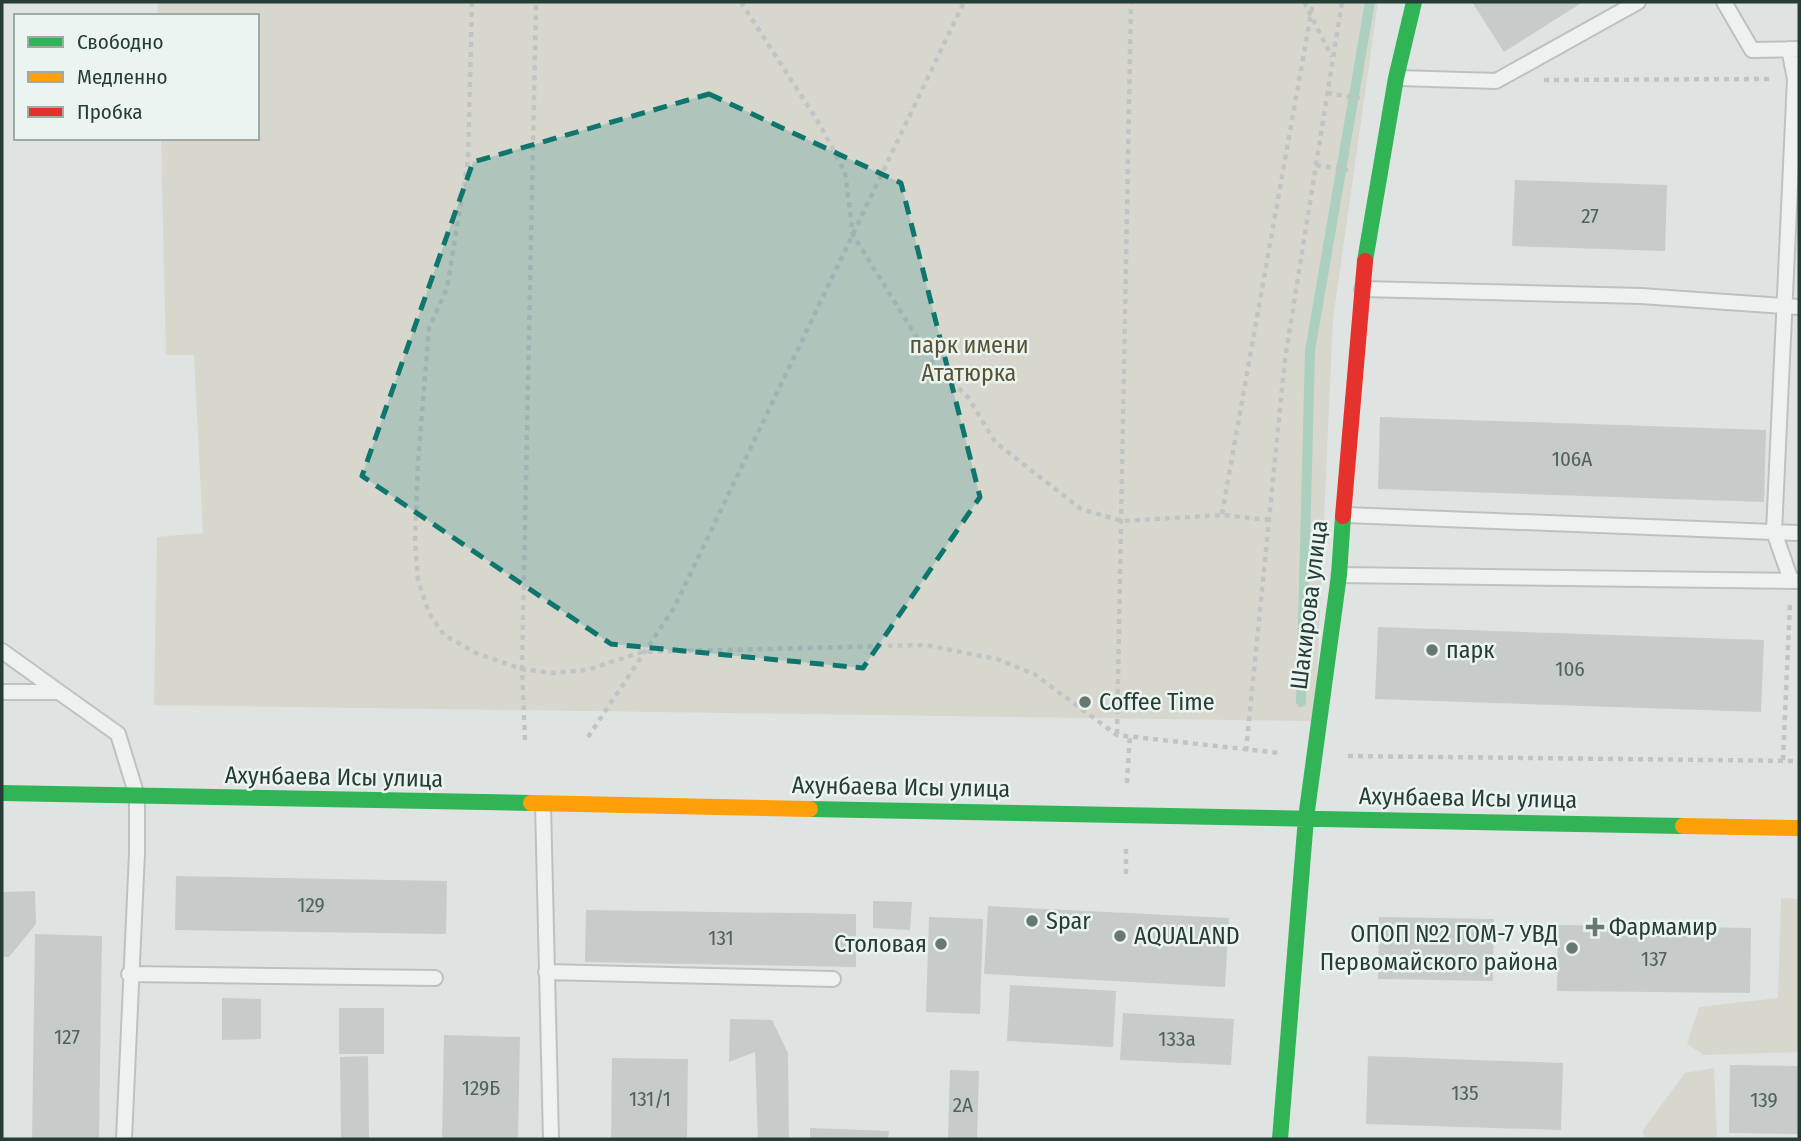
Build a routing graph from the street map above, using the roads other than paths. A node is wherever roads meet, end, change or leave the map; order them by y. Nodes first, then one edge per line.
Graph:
1 (1413, 2) edge
2 (1637, 2) edge
3 (1724, 2) edge
4 (1794, 49) edge
5 (1396, 78) junction
6 (1360, 289) junction
7 (1793, 307) edge
8 (1343, 515) junction
9 (1774, 532) junction
10 (1799, 533) edge
11 (1339, 575) junction
12 (1795, 580) edge
13 (2, 651) edge
14 (2, 692) edge
15 (59, 692) junction
16 (2, 793) edge
17 (137, 796) junction
18 (543, 804) junction
19 (1306, 818) junction
20 (1799, 828) edge
21 (546, 972) junction
22 (129, 974) junction
23 (435, 978) dead end
24 (833, 979) dead end
25 (124, 1139) edge
26 (551, 1139) edge
27 (1280, 1139) edge

1 - 5 main road, Шакирова улица
2 - 5 lane
3 - 4 lane
4 - 7 lane
5 - 6 main road, Шакирова улица
6 - 7 lane
6 - 8 main road, Шакирова улица
7 - 9 lane
8 - 9 lane
8 - 11 main road, Шакирова улица
9 - 10 lane
9 - 12 lane
11 - 12 lane
11 - 19 main road, Шакирова улица
13 - 15 lane
14 - 15 lane
15 - 17 lane
16 - 17 main road, Ахунбаева Исы улица
17 - 18 main road, Ахунбаева Исы улица
17 - 22 lane
18 - 19 main road, Ахунбаева Исы улица
18 - 21 lane
19 - 20 main road, Ахунбаева Исы улица
19 - 27 main road, Шакирова улица
21 - 24 lane
21 - 26 lane
22 - 23 lane
22 - 25 lane

